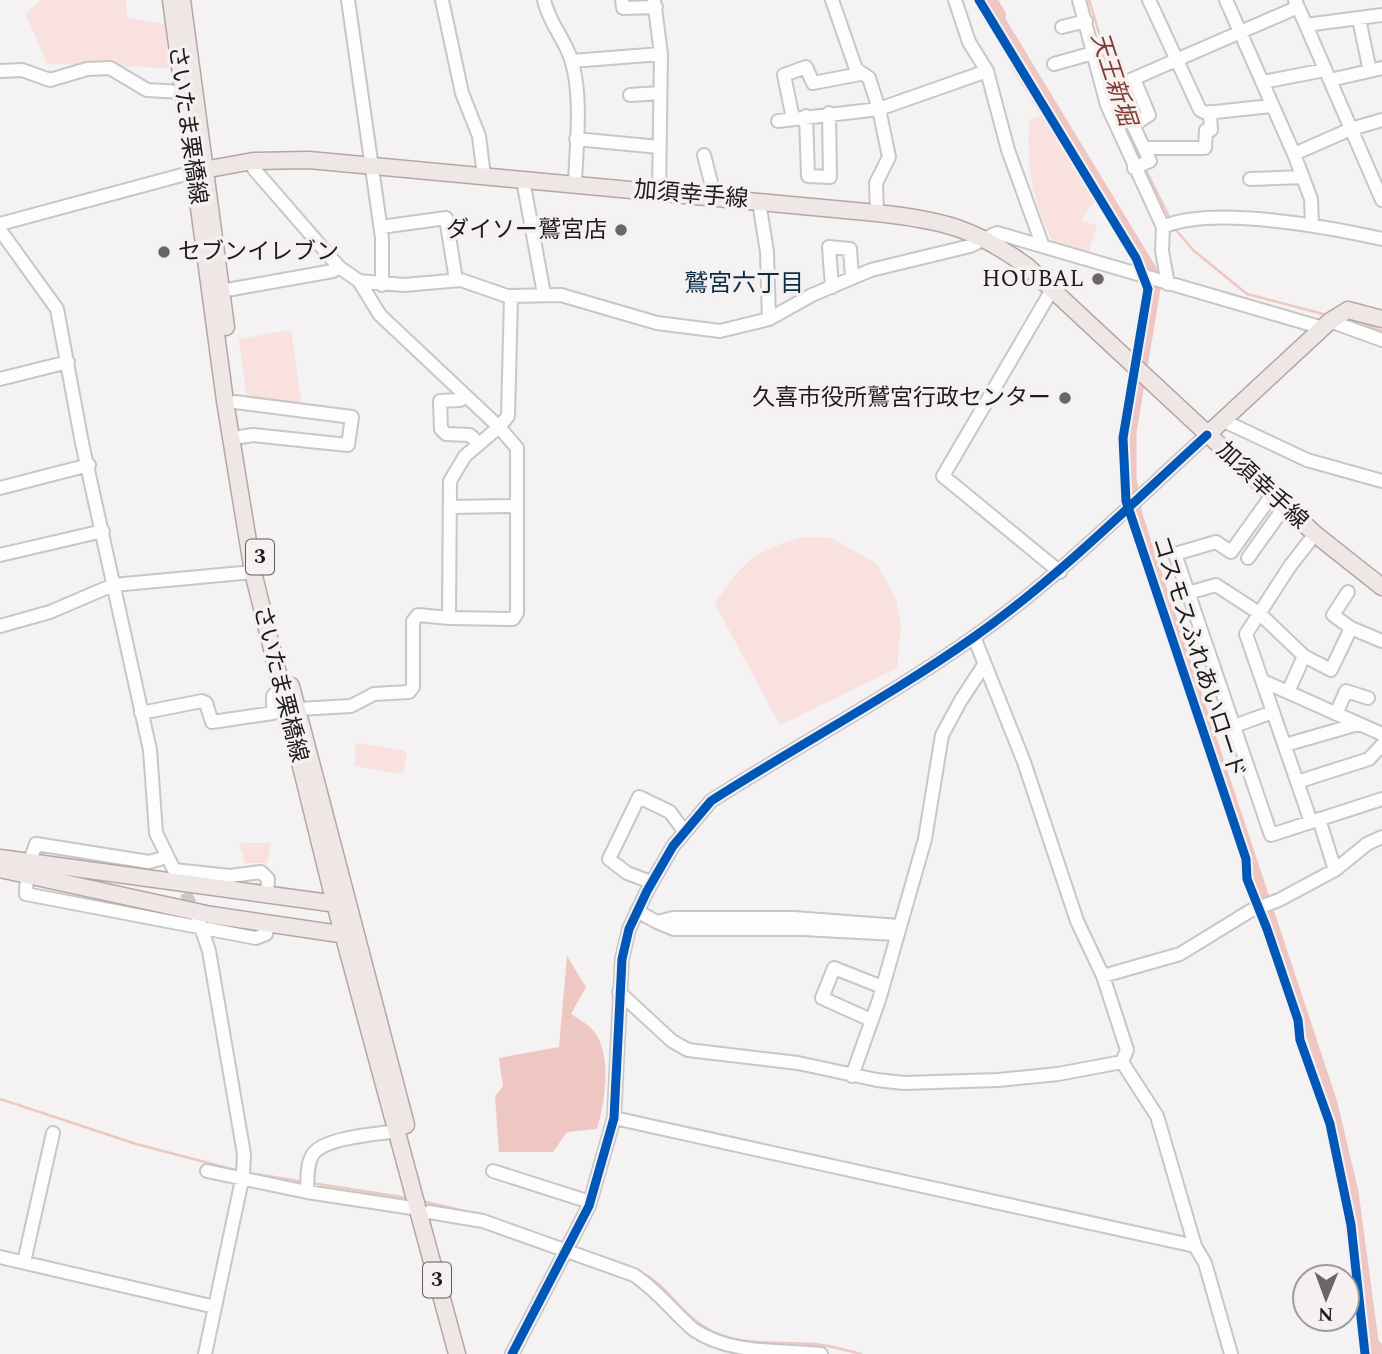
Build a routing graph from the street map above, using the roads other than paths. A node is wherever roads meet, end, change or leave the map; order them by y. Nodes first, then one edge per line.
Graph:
1 (171, 0) edge
2 (182, 0) edge
3 (348, 0) edge
4 (442, 0) edge
5 (544, 0) edge
6 (622, 0) edge
7 (832, 0) edge
8 (955, 0) edge
9 (1079, 0) edge
10 (1149, 0) edge
11 (1226, 0) edge
12 (655, 4) edge
13 (1297, 4) edge
14 (1382, 15) edge
15 (1359, 19) junction
16 (1086, 21) junction
17 (1306, 26) junction
18 (1062, 27) dead end
19 (1240, 33) junction
20 (1093, 53) junction
21 (661, 54) junction
22 (572, 61) junction
23 (1177, 61) junction
24 (1055, 64) dead end
25 (1376, 69) edge
26 (0, 71) edge
27 (986, 71) junction
28 (860, 74) junction
29 (1328, 75) junction
30 (1134, 79) junction
31 (1263, 82) junction
32 (1119, 85) dead end
33 (182, 93) junction
34 (660, 93) junction
35 (630, 95) dead end
36 (1271, 106) junction
37 (879, 109) junction
38 (1210, 112) junction
39 (829, 113) junction
40 (800, 118) junction
41 (778, 121) dead end
42 (1382, 121) edge
43 (1351, 129) junction
44 (576, 139) junction
45 (659, 147) junction
46 (1145, 148) junction
47 (1294, 154) junction
48 (704, 155) dead end
49 (253, 162) junction
50 (373, 165) junction
51 (1135, 168) junction
52 (199, 171) junction
53 (1376, 172) edge
54 (484, 176) junction
55 (1303, 177) junction
56 (1250, 179) dead end
57 (523, 180) junction
58 (575, 185) junction
59 (659, 192) junction
60 (715, 198) junction
61 (1382, 200) edge
62 (759, 202) junction
63 (877, 213) junction
64 (0, 224) edge
65 (1312, 224) junction
66 (381, 227) junction
67 (1163, 228) junction
68 (0, 230) edge
69 (1382, 239) edge
70 (987, 240) junction
71 (1042, 244) junction
72 (339, 267) junction
73 (852, 278) junction
74 (456, 280) junction
75 (359, 281) junction
76 (1159, 282) junction
77 (382, 285) junction
78 (832, 287) junction
79 (1053, 288) junction
80 (221, 290) junction
81 (544, 294) junction
82 (511, 297) junction
83 (769, 319) junction
84 (1382, 319) edge
85 (1327, 324) junction
86 (1382, 340) edge
87 (68, 362) junction
88 (0, 379) edge
89 (465, 396) junction
90 (235, 402) junction
91 (1222, 419) junction
92 (499, 427) junction
93 (1207, 435) junction
94 (240, 437) junction
95 (479, 444) junction
96 (89, 465) junction
97 (1382, 481) edge
98 (0, 488) edge
99 (1272, 495) junction
100 (517, 506) junction
101 (1284, 506) junction
102 (450, 507) junction
103 (103, 531) junction
104 (1315, 534) junction
105 (0, 555) edge
106 (1248, 558) dead end
107 (253, 572) junction
108 (1060, 572) junction
109 (113, 585) junction
110 (1382, 587) edge
111 (1348, 592) dead end
112 (1188, 593) junction
113 (1259, 613) junction
114 (449, 618) junction
115 (0, 626) edge
116 (1351, 628) junction
117 (974, 637) junction
118 (1382, 641) edge
119 (1304, 656) junction
120 (984, 665) junction
121 (1263, 681) junction
122 (285, 682) junction
123 (1288, 692) junction
124 (1368, 698) dead end
125 (298, 709) junction
126 (1273, 712) junction
127 (141, 713) junction
128 (1336, 714) junction
129 (1358, 723) junction
130 (1234, 726) junction
131 (1382, 734) edge
132 (1284, 745) junction
133 (1382, 745) edge
134 (1297, 782) junction
135 (1382, 799) edge
136 (1315, 820) junction
137 (684, 831) junction
138 (1382, 837) edge
139 (167, 857) junction
140 (1, 862) edge
141 (28, 869) junction
142 (1335, 870) junction
143 (651, 882) junction
144 (267, 895) junction
145 (342, 905) junction
146 (637, 911) junction
147 (201, 923) junction
148 (268, 925) junction
149 (898, 930) junction
150 (351, 937) junction
151 (1103, 975) junction
152 (882, 987) junction
153 (620, 992) junction
154 (871, 1020) junction
155 (1122, 1062) junction
156 (852, 1076) junction
157 (614, 1118) junction
158 (398, 1131) junction
159 (52, 1133) dead end
160 (207, 1171) dead end
161 (493, 1171) dead end
162 (243, 1173) junction
163 (307, 1192) junction
164 (590, 1202) junction
165 (422, 1204) junction
166 (568, 1245) junction
167 (1195, 1245) junction
168 (0, 1257) edge
169 (24, 1262) junction
170 (215, 1307) junction
171 (205, 1354) edge
172 (457, 1354) edge
173 (466, 1354) edge
174 (512, 1354) edge
175 (821, 1354) edge
176 (1231, 1354) edge

1 - 33 main road, さいたま栗橋線 / 3
2 - 52 main road, さいたま栗橋線 / 3
3 - 50 street
4 - 54 street
5 - 22 street
6 - 12 street
7 - 28 street
8 - 27 street
9 - 16 street
10 - 23 street
11 - 19 street
12 - 21 street
13 - 17 street
13 - 19 street
14 - 15 street
15 - 17 street
15 - 25 street
16 - 18 street
16 - 20 street
17 - 29 street
19 - 23 street
19 - 31 street
20 - 24 street
20 - 51 street
21 - 22 street
21 - 34 street
22 - 44 street
23 - 30 street
23 - 38 street
25 - 29 street
26 - 33 street
27 - 37 street
27 - 71 street
28 - 37 street
28 - 40 street
29 - 31 street
29 - 43 street
30 - 32 street
30 - 46 street
31 - 36 street
33 - 52 main road, さいたま栗橋線 / 3
34 - 35 street
34 - 45 street
36 - 38 street
36 - 47 street
37 - 39 street
37 - 63 street
38 - 46 street
39 - 40 street
39 - 40 street
40 - 41 street
42 - 43 street
43 - 47 street
43 - 53 street
44 - 45 street
44 - 58 street
45 - 59 street
46 - 51 street
47 - 55 street
48 - 60 street
49 - 50 main road, 加須幸手線
49 - 52 main road, 加須幸手線
49 - 72 street
50 - 54 main road, 加須幸手線
50 - 66 street
51 - 67 street
52 - 64 street
52 - 80 main road, さいたま栗橋線 / 3
52 - 107 main road, さいたま栗橋線 / 3
53 - 61 street
54 - 57 main road, 加須幸手線
55 - 56 street
55 - 65 street
57 - 58 main road, 加須幸手線
57 - 81 street
58 - 59 main road, 加須幸手線
59 - 60 main road, 加須幸手線
60 - 62 main road, 加須幸手線
62 - 63 main road, 加須幸手線
62 - 83 street
63 - 70 main road, 加須幸手線
65 - 67 street
65 - 69 street
66 - 74 street
66 - 77 street
67 - 76 street
68 - 87 street
70 - 71 street
70 - 73 street
70 - 79 main road, 加須幸手線
71 - 76 street
72 - 75 street
72 - 80 street
73 - 78 street
73 - 78 street
74 - 77 street
74 - 82 street
75 - 77 street
75 - 89 street
76 - 85 street
78 - 83 street
79 - 93 main road, 加須幸手線
79 - 108 street
80 - 90 main road, さいたま栗橋線 / 3
81 - 82 street
81 - 83 street
82 - 92 street
84 - 85 main road
85 - 86 street
85 - 91 main road
87 - 88 street
87 - 96 street
89 - 92 street
89 - 95 street
90 - 94 main road, さいたま栗橋線 / 3
90 - 94 street
91 - 93 main road
91 - 97 street
92 - 95 street
92 - 100 street
93 - 99 main road, 加須幸手線
93 - 108 street
94 - 122 main road, さいたま栗橋線 / 3
95 - 102 street
96 - 98 street
96 - 103 street
99 - 101 main road, 加須幸手線
99 - 112 street
100 - 102 street
100 - 114 street
101 - 104 main road, 加須幸手線
101 - 106 street
102 - 114 street
103 - 105 street
103 - 109 street
104 - 110 main road, 加須幸手線
104 - 113 street
107 - 109 street
107 - 122 main road, さいたま栗橋線 / 3
108 - 117 street
109 - 115 street
109 - 127 street
111 - 116 street
112 - 113 street
112 - 130 street
113 - 119 street
113 - 121 street
114 - 125 street
116 - 118 street
116 - 119 street
117 - 120 street
117 - 137 street
119 - 123 street
120 - 149 street
120 - 151 street
121 - 123 street
121 - 126 street
122 - 125 main road, さいたま栗橋線 / 3
122 - 127 street
122 - 145 main road, さいたま栗橋線 / 3
123 - 128 street
124 - 128 street
125 - 145 main road, さいたま栗橋線 / 3
126 - 130 street
126 - 132 street
127 - 139 street
128 - 129 street
129 - 131 street
129 - 132 street
130 - 136 street
132 - 134 street
133 - 134 street
134 - 136 street
135 - 136 street
136 - 142 street
137 - 143 street
137 - 143 street
138 - 142 street
139 - 141 street
139 - 144 street
140 - 141 main road
141 - 144 main road
141 - 147 street
141 - 148 main road
142 - 151 street
143 - 146 street
144 - 145 main road
145 - 150 main road, さいたま栗橋線 / 3
146 - 149 street
146 - 153 street
147 - 148 street
147 - 162 street
148 - 150 main road
149 - 152 street
150 - 158 main road, さいたま栗橋線 / 3
150 - 165 main road, さいたま栗橋線 / 3
151 - 155 street
152 - 154 street
152 - 154 street
153 - 156 street
153 - 157 street
154 - 156 street
155 - 156 street
155 - 167 street
157 - 164 street
157 - 167 street
158 - 163 street
158 - 165 main road, さいたま栗橋線 / 3
159 - 169 street
160 - 162 street
161 - 164 street
162 - 163 street
162 - 170 street
163 - 165 street
164 - 166 street
165 - 166 street
165 - 172 main road, さいたま栗橋線 / 3
165 - 173 main road, さいたま栗橋線 / 3
166 - 174 street
166 - 175 street
167 - 176 street
168 - 169 street
169 - 170 street
170 - 171 street

